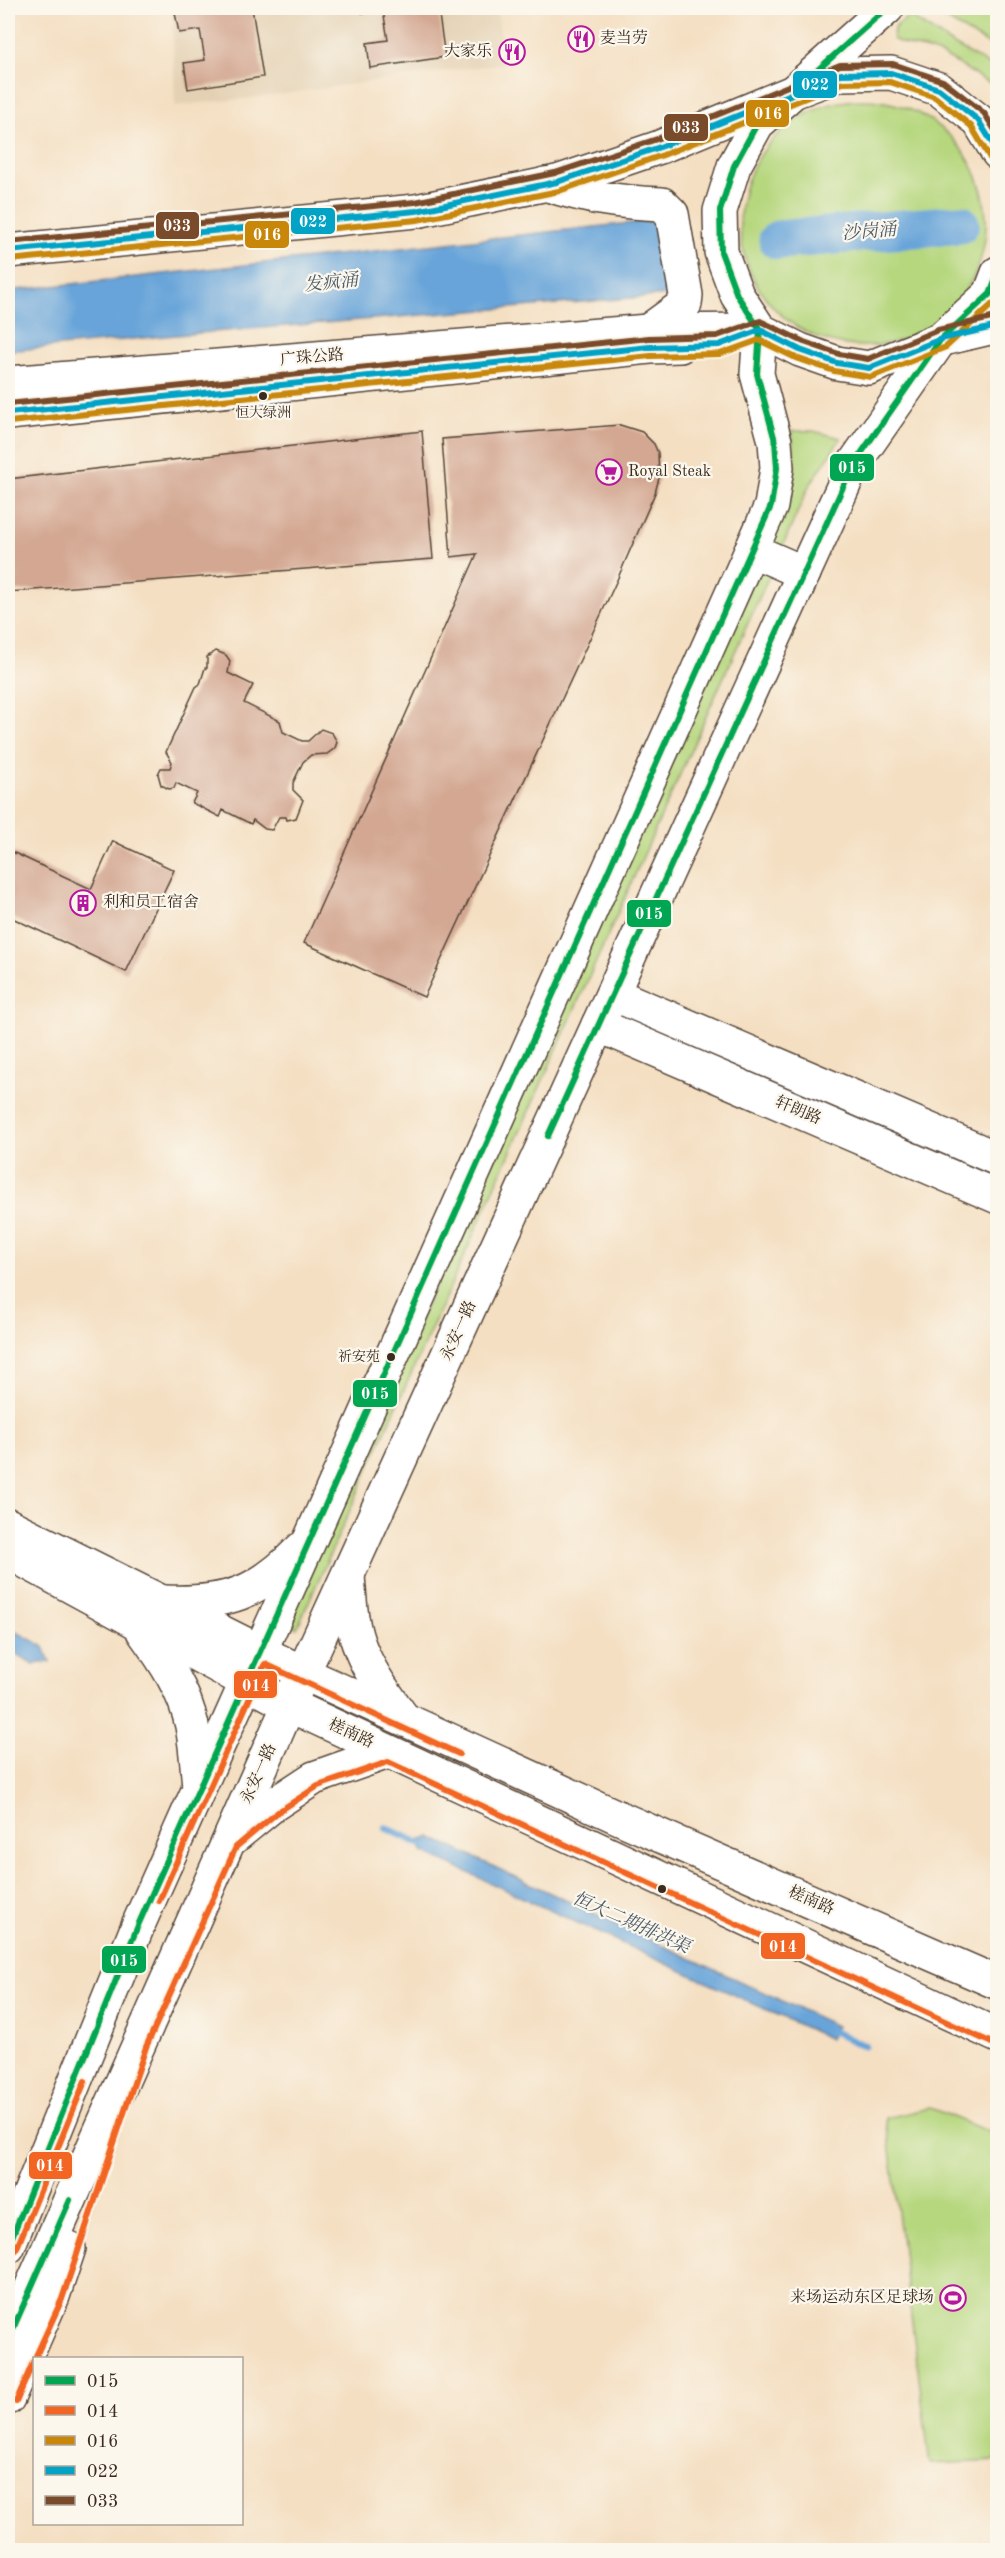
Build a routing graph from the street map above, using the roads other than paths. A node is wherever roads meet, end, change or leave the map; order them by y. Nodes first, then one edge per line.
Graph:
1 (887, 8) edge
2 (794, 92) junction
3 (998, 153) edge
4 (545, 184) junction
5 (8, 251) edge
6 (998, 273) edge
7 (998, 326) edge
8 (760, 330) junction
9 (648, 331) junction
10 (941, 339) junction
11 (8, 382) edge
12 (8, 412) edge
13 (751, 550) junction
14 (804, 573) junction
15 (612, 994) junction
16 (598, 1025) junction
17 (998, 1159) edge
18 (998, 1197) edge
19 (8, 1525) edge
20 (309, 1542) junction
21 (8, 1552) edge
22 (348, 1575) junction
23 (150, 1613) junction
24 (260, 1652) junction
25 (303, 1673) junction
26 (246, 1683) junction
27 (289, 1705) junction
28 (404, 1719) junction
29 (388, 1752) junction
30 (200, 1787) junction
31 (229, 1841) junction
32 (139, 1923) junction
33 (998, 1983) edge
34 (998, 2036) edge
35 (138, 2044) junction
36 (8, 2191) edge
37 (10, 2242) edge
38 (8, 2340) edge
39 (8, 2398) edge

1 - 2 main road
2 - 3 main road
2 - 4 main road
2 - 8 main road
4 - 5 main road
4 - 9 main road
6 - 10 main road
7 - 10 main road
8 - 9 main road, 广珠公路
8 - 10 main road
8 - 12 main road
8 - 13 main road
9 - 11 main road, 广珠公路
10 - 14 main road, 永安一路
13 - 14 main road
13 - 20 main road
14 - 15 main road, 永安一路
15 - 16 main road, 永安一路
15 - 17 main road, 轩朗路
16 - 18 main road, 轩朗路
16 - 22 main road, 永安一路
19 - 23 main road, 槎南路
20 - 23 main road
20 - 24 main road
21 - 23 main road, 槎南路
22 - 25 main road, 永安一路
22 - 28 main road
23 - 24 main road, 槎南路
23 - 26 main road, 槎南路
23 - 30 main road
24 - 25 main road, 槎南路
24 - 26 main road
25 - 27 main road, 永安一路
25 - 28 main road, 槎南路
26 - 27 main road, 槎南路
26 - 30 main road
27 - 29 main road, 槎南路
27 - 31 main road, 永安一路
28 - 33 main road, 槎南路
29 - 31 main road
29 - 34 main road, 槎南路
30 - 32 main road
31 - 35 main road, 永安一路
32 - 36 main road
32 - 37 main road
35 - 38 main road, 永安一路
35 - 39 main road

